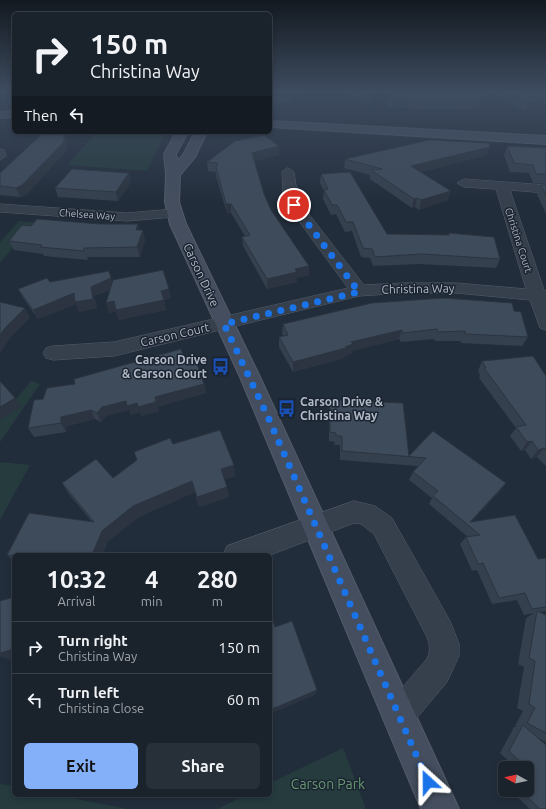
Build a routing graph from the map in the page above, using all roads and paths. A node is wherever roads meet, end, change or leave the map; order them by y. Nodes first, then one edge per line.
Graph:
1 (375, 129) edge
2 (478, 129) edge
3 (546, 131) edge
4 (179, 134) edge
5 (202, 134) edge
6 (546, 140) edge
7 (0, 153) edge
8 (0, 156) edge
9 (288, 172) dead end
10 (173, 174) junction
11 (464, 183) dead end
12 (502, 186) junction
13 (546, 189) edge
14 (0, 208) edge
15 (174, 213) junction
16 (359, 292) junction
17 (541, 295) edge
18 (224, 324) junction
19 (546, 324) edge
20 (53, 353) dead end
21 (316, 524) junction
22 (241, 553) edge
23 (399, 715) junction
24 (440, 809) edge

1 - 6 street
2 - 3 street
4 - 10 street, Carson Drive
5 - 10 street
7 - 8 street
9 - 16 street
10 - 15 street, Carson Drive
11 - 12 street
12 - 13 street
12 - 17 street, Christina Court
14 - 15 street, Chelsea Way
15 - 18 street, Carson Drive
16 - 17 street, Christina Way
16 - 18 street, Christina Way
17 - 19 street
18 - 20 street, Carson Court
18 - 21 street, Carson Drive
21 - 22 street
21 - 23 street, Carson Drive
21 - 23 street
23 - 24 street, Carson Drive

